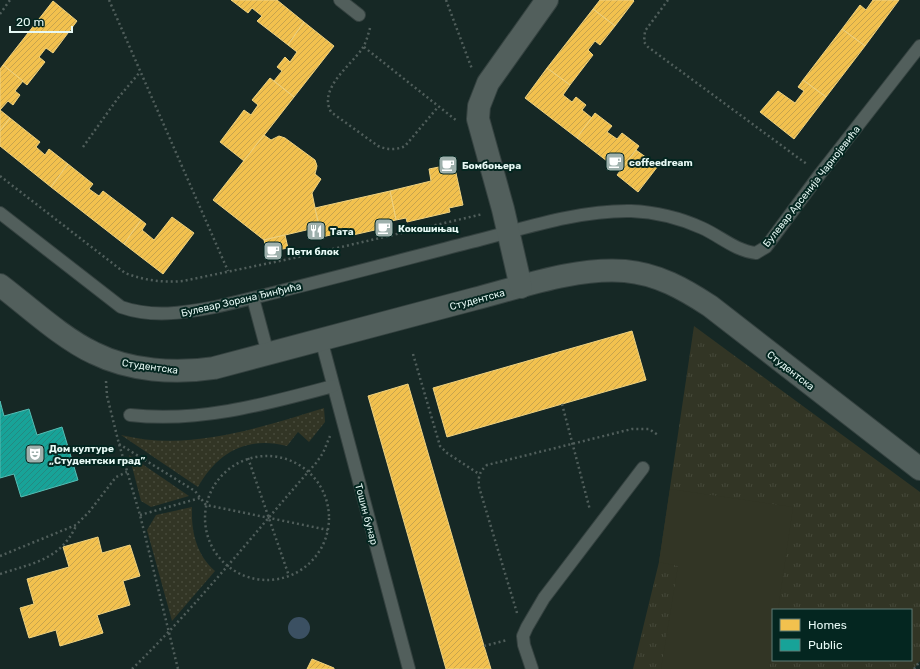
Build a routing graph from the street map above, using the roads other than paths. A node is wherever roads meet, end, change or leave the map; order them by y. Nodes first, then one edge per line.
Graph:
1 (340, 0) edge
2 (547, 0) edge
3 (359, 15) dead end
4 (920, 46) edge
5 (0, 213) edge
6 (508, 232) junction
7 (0, 285) edge
8 (521, 287) junction
9 (253, 298) junction
10 (323, 349) junction
11 (268, 354) junction
12 (333, 386) junction
13 (130, 415) dead end
14 (643, 468) dead end
15 (920, 469) edge
16 (409, 669) edge
17 (532, 669) edge

1 - 3 lane
2 - 6 street
4 - 6 lane, Булевар Арсенија Чарнојевића
5 - 9 lane, Булевар Зорана Ђинђића
6 - 8 street
6 - 9 lane, Булевар Зорана Ђинђића
7 - 11 street, Студентска
8 - 10 street, Студентска
8 - 15 street, Студентска
9 - 11 lane
10 - 11 street, Студентска
10 - 12 lane, Тошин бунар
12 - 13 lane
12 - 16 lane, Тошин бунар
14 - 17 lane

